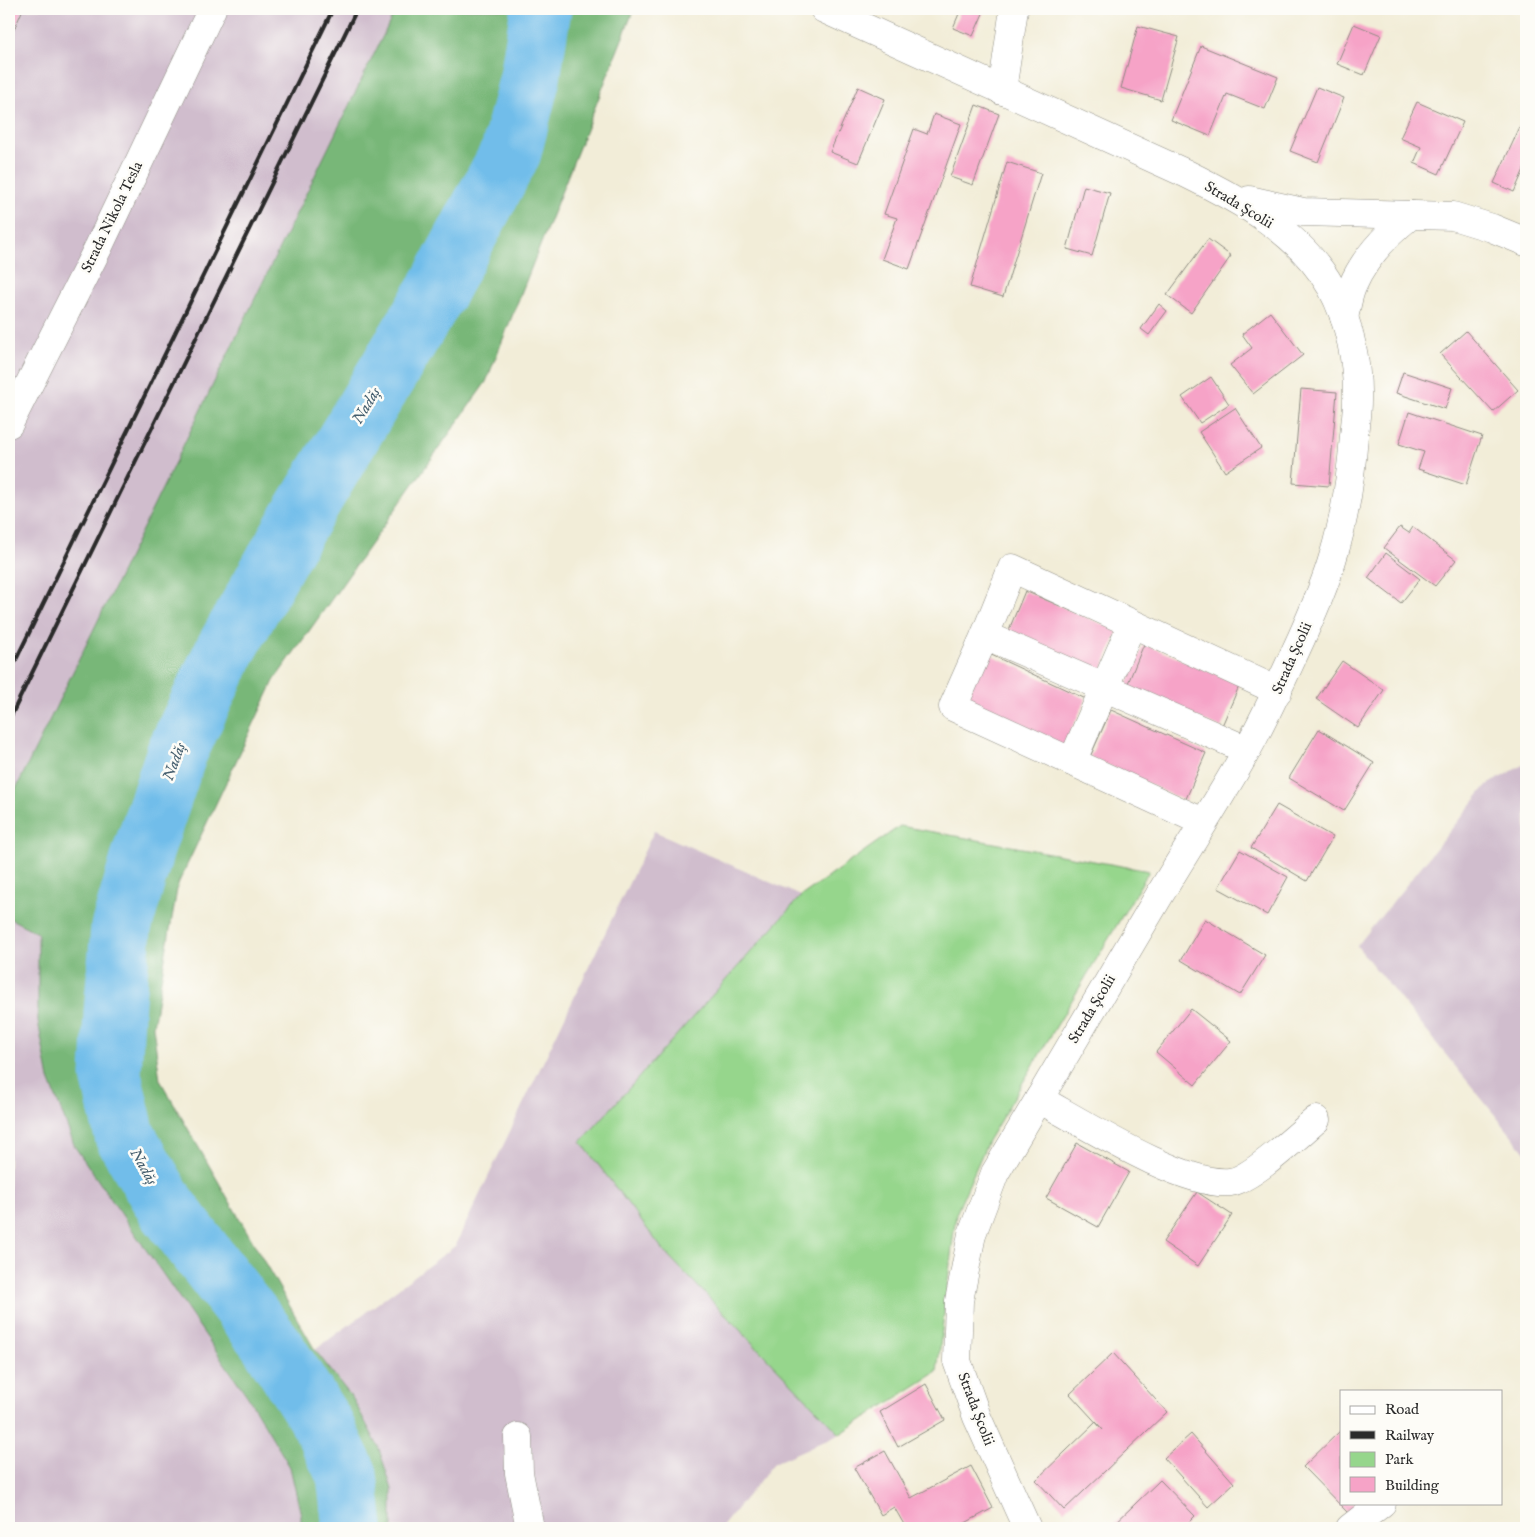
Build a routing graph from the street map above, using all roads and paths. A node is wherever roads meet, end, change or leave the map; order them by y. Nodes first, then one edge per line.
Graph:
1 (212, 9) edge
2 (824, 9) edge
3 (1014, 9) edge
4 (1002, 91) junction
5 (1229, 195) junction
6 (1411, 216) junction
7 (1526, 242) edge
8 (1344, 317) junction
9 (9, 424) edge
10 (1132, 624) junction
11 (985, 635) junction
12 (1104, 687) junction
13 (1278, 691) junction
14 (1247, 750) junction
15 (1072, 762) junction
16 (1203, 822) junction
17 (1039, 1099) junction
18 (1316, 1120) dead end
19 (518, 1436) dead end
20 (1381, 1504) edge
21 (530, 1528) edge
22 (1027, 1528) edge
23 (1350, 1528) edge

1 - 9 street, Strada Nikola Tesla
2 - 4 street, Strada Școlii
3 - 4 street
4 - 5 street, Strada Școlii
5 - 6 street
5 - 8 street, Strada Școlii
6 - 7 street
6 - 8 street
8 - 13 street, Strada Școlii
10 - 11 street
10 - 12 street
10 - 13 street
11 - 12 street
11 - 15 street
12 - 14 street
12 - 15 street
13 - 14 street, Strada Școlii
14 - 16 street, Strada Școlii
15 - 16 street
16 - 17 street, Strada Școlii
17 - 18 street
17 - 22 street, Strada Școlii
19 - 21 street
20 - 23 street

